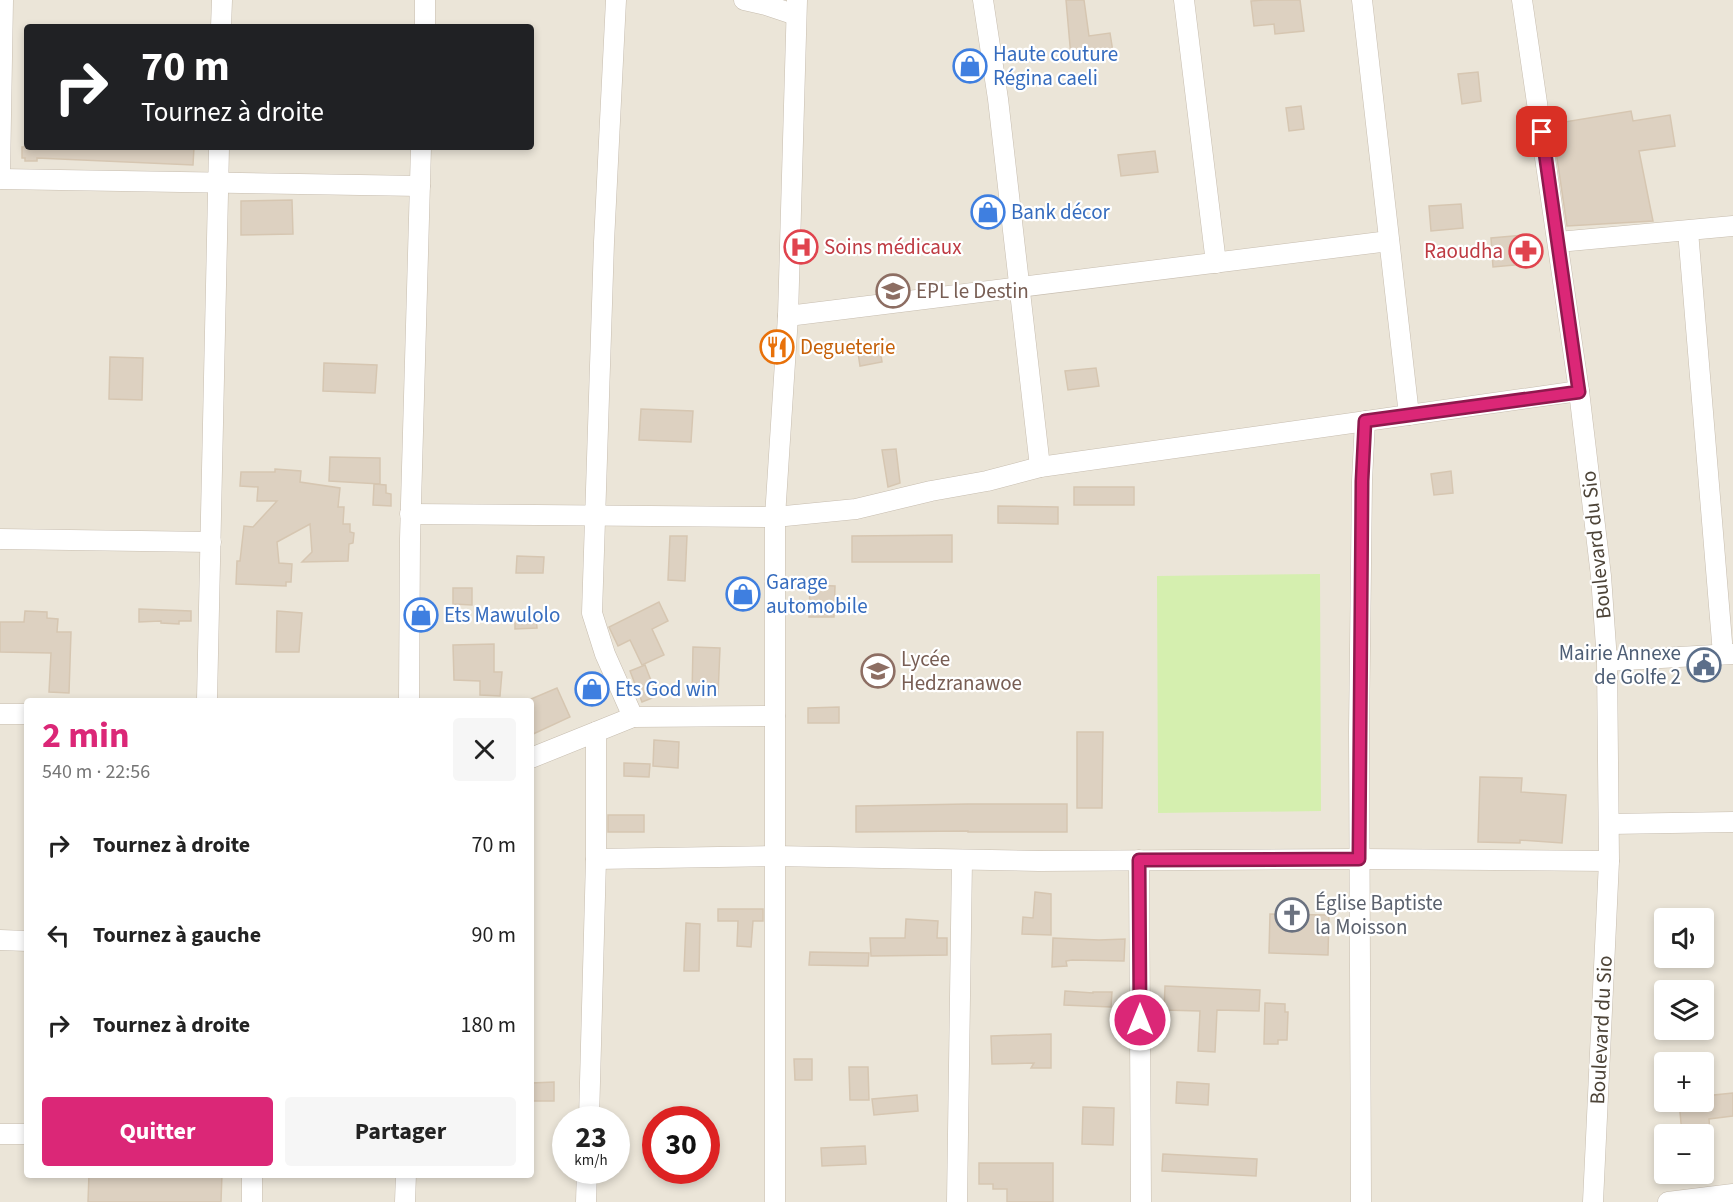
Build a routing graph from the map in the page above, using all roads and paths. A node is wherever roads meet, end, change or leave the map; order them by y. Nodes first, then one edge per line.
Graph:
1 (3, 0) edge
2 (222, 0) edge
3 (425, 0) edge
4 (616, 0) edge
5 (744, 0) edge
6 (983, 0) edge
7 (1184, 0) edge
8 (1362, 0) edge
9 (1522, 0) edge
10 (796, 7) edge
11 (221, 24) edge
12 (425, 24) edge
13 (219, 150) edge
14 (421, 150) edge
15 (0, 173) edge
16 (0, 179) edge
17 (218, 183) junction
18 (420, 186) junction
19 (1733, 226) edge
20 (1688, 231) junction
21 (1389, 242) junction
22 (1558, 242) junction
23 (1216, 263) junction
24 (1019, 288) junction
25 (788, 316) junction
26 (1579, 392) junction
27 (1409, 415) junction
28 (1365, 421) junction
29 (1040, 467) junction
30 (410, 514) junction
31 (594, 516) junction
32 (776, 517) junction
33 (0, 539) edge
34 (212, 542) junction
35 (1728, 654) edge
36 (1607, 661) junction
37 (207, 698) edge
38 (409, 698) edge
39 (0, 714) edge
40 (24, 714) edge
41 (775, 716) junction
42 (633, 717) junction
43 (596, 732) junction
44 (534, 757) edge
45 (1733, 822) edge
46 (1610, 824) junction
47 (774, 856) junction
48 (596, 859) junction
49 (1359, 859) junction
50 (962, 860) junction
51 (1139, 860) junction
52 (1609, 861) junction
53 (0, 940) edge
54 (24, 941) edge
55 (589, 1106) edge
56 (0, 1134) edge
57 (24, 1134) edge
58 (252, 1178) edge
59 (406, 1178) edge
60 (587, 1184) edge
61 (1733, 1194) edge
62 (252, 1202) edge
63 (405, 1202) edge
64 (586, 1202) edge
65 (775, 1202) edge
66 (957, 1202) edge
67 (1141, 1202) edge
68 (1361, 1202) edge
69 (1593, 1202) edge
70 (1668, 1202) edge

1 - 15 street
2 - 11 street
3 - 12 street
4 - 31 street
5 - 10 street
6 - 24 street
7 - 23 street
8 - 21 street
9 - 22 street, Boulevard du Sio
10 - 25 street
13 - 17 street
14 - 18 street
16 - 17 street
17 - 18 street
17 - 34 street
18 - 30 street
19 - 20 street
20 - 22 street
20 - 35 street
21 - 23 street
21 - 27 street
22 - 26 street, Boulevard du Sio
23 - 24 street
24 - 25 street
24 - 29 street
25 - 32 street
26 - 27 street
26 - 36 street, Boulevard du Sio
27 - 28 street
28 - 29 street
28 - 49 street
29 - 32 street
30 - 31 street
30 - 38 street
31 - 32 street
31 - 42 street
32 - 41 street
33 - 34 street
34 - 37 street
35 - 36 street
36 - 46 street, Boulevard du Sio
39 - 40 street
41 - 42 street
41 - 47 street
42 - 43 street
43 - 44 street
43 - 48 street
45 - 46 street
46 - 52 street, Boulevard du Sio
47 - 48 street
47 - 50 street
47 - 65 street
48 - 55 street
49 - 51 street
49 - 52 street
49 - 68 street
50 - 51 street
50 - 66 street
51 - 67 street
52 - 69 street, Boulevard du Sio
53 - 54 street
56 - 57 street
58 - 62 street
59 - 63 street
60 - 64 street
61 - 70 street

